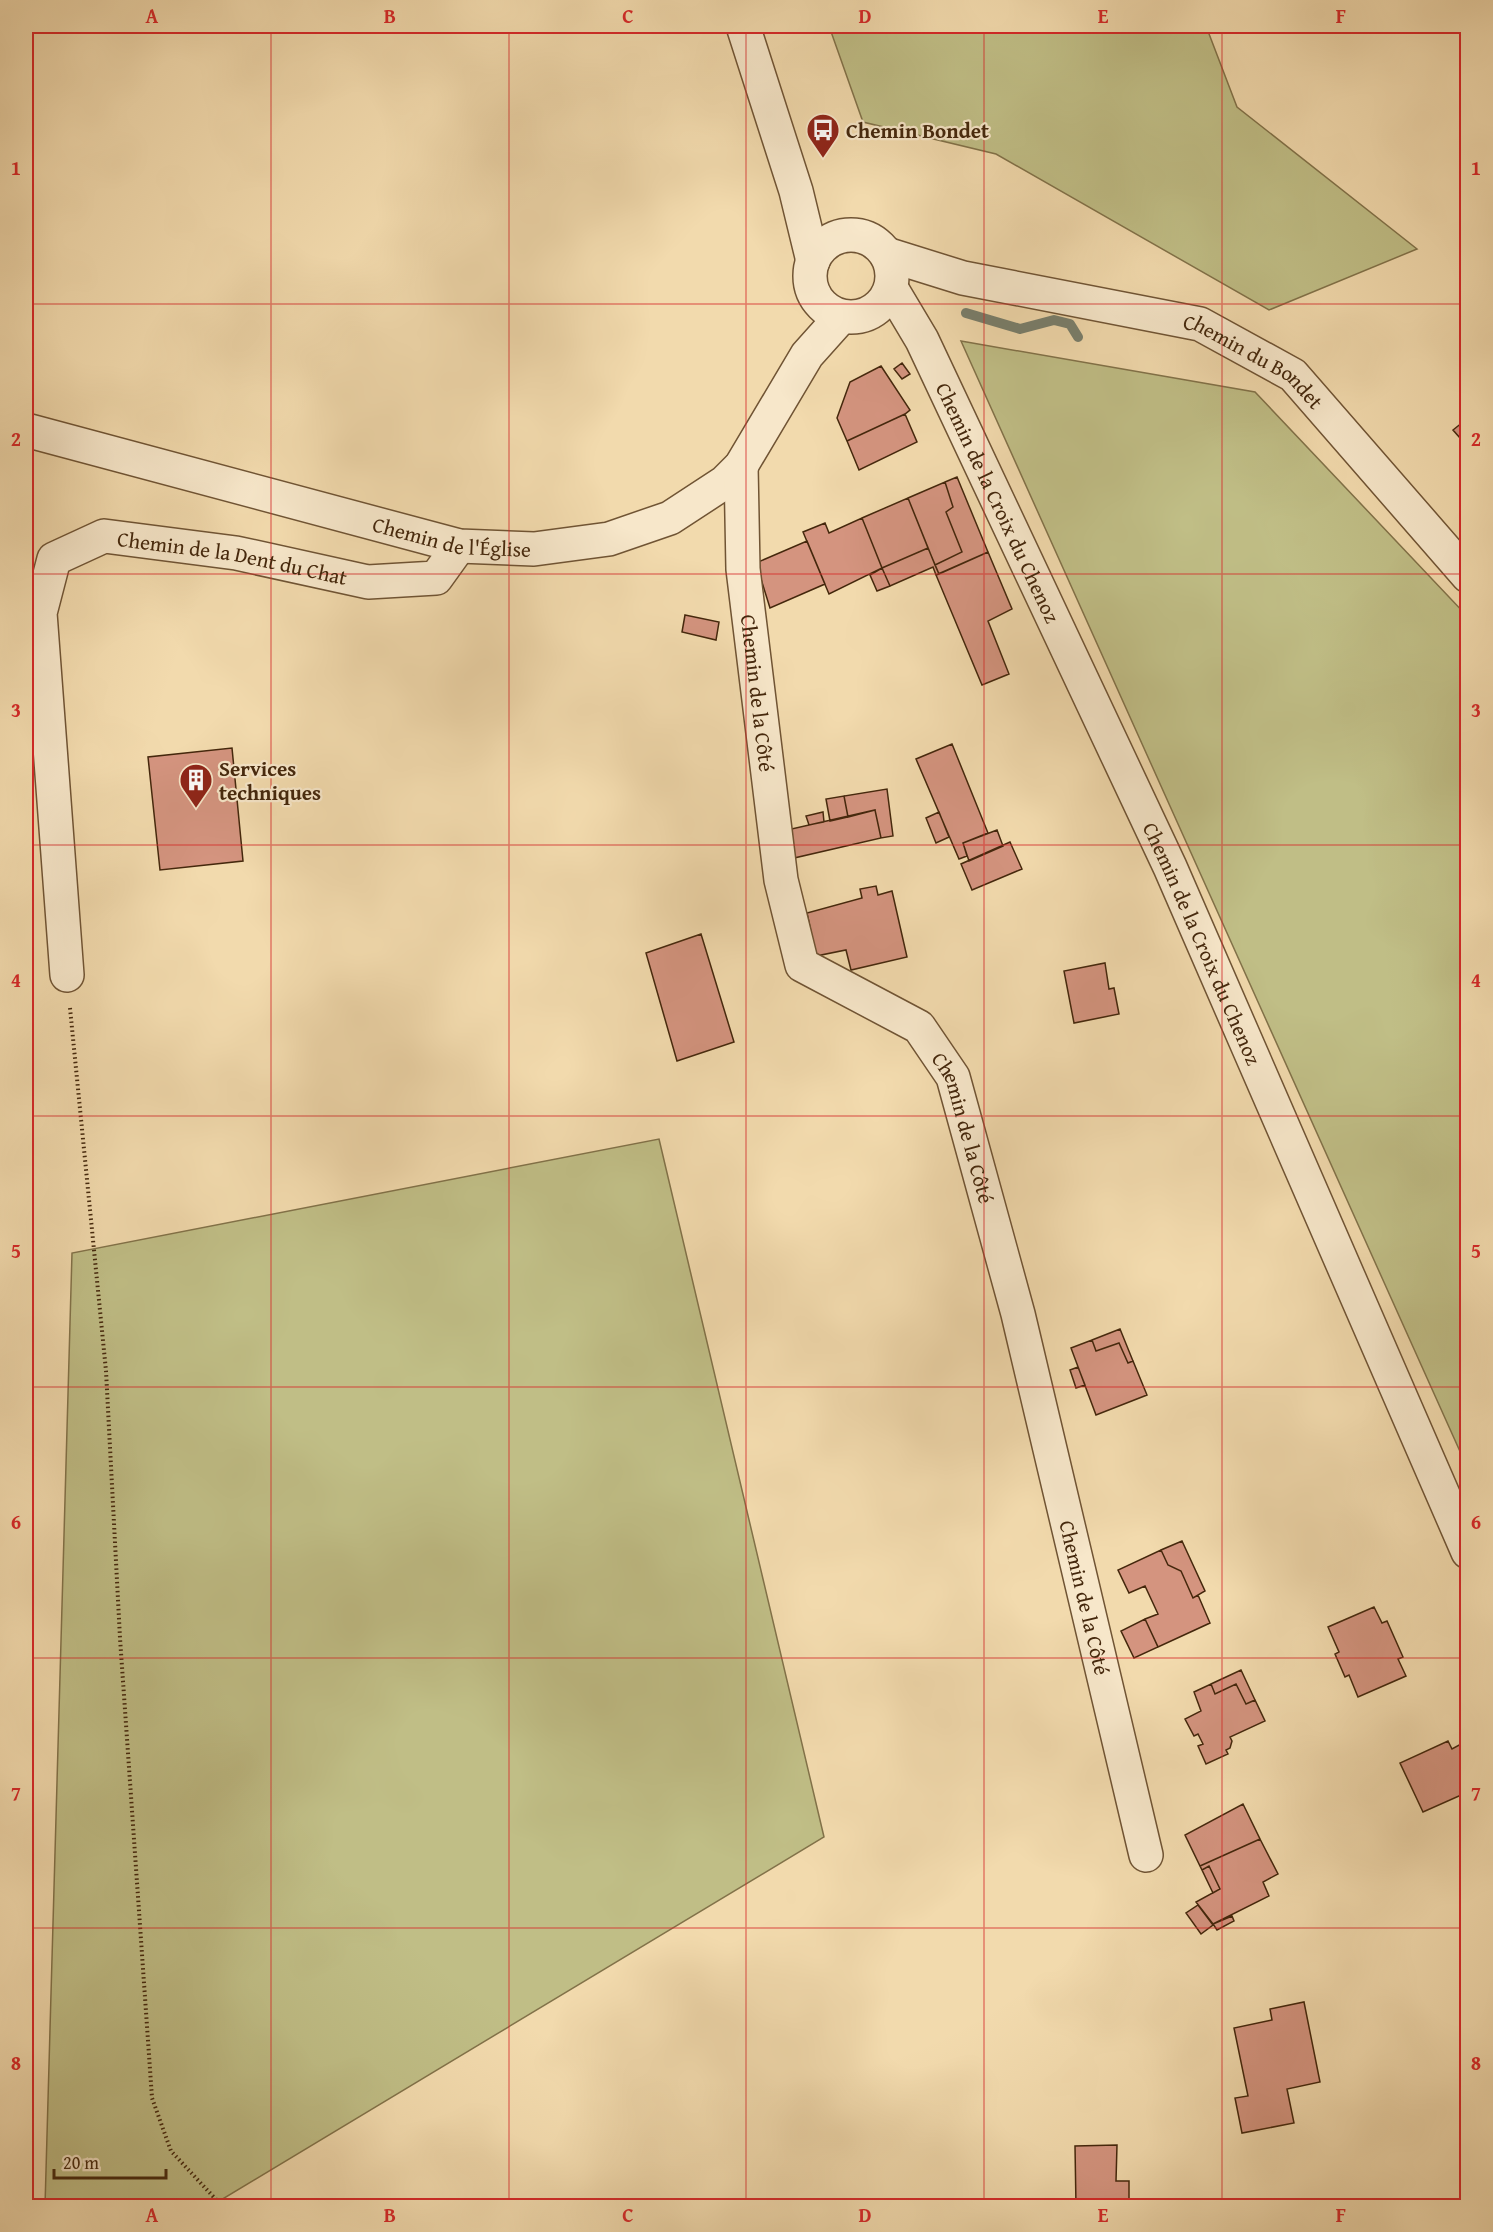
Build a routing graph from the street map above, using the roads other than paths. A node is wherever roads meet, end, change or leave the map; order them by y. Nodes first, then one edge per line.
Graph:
1 (743, 26) edge
2 (796, 191) junction
3 (837, 237) junction
4 (813, 261) junction
5 (887, 283) junction
6 (830, 310) junction
7 (26, 430) edge
8 (741, 466) junction
9 (459, 546) junction
10 (1467, 576) edge
11 (67, 975) road end
12 (1467, 1552) edge
13 (1146, 1856) dead end

1 - 2 street
2 - 3 street
2 - 4 street
3 - 4 street
3 - 5 street
4 - 6 street
5 - 6 street
5 - 10 street, Chemin du Bondet
5 - 12 street, Chemin de la Croix du Chenoz
6 - 8 street, Chemin de l'Église
7 - 9 street, Chemin de l'Église
8 - 9 street, Chemin de l'Église
8 - 13 street, Chemin de la Côté
9 - 11 street, Chemin de la Dent du Chat

